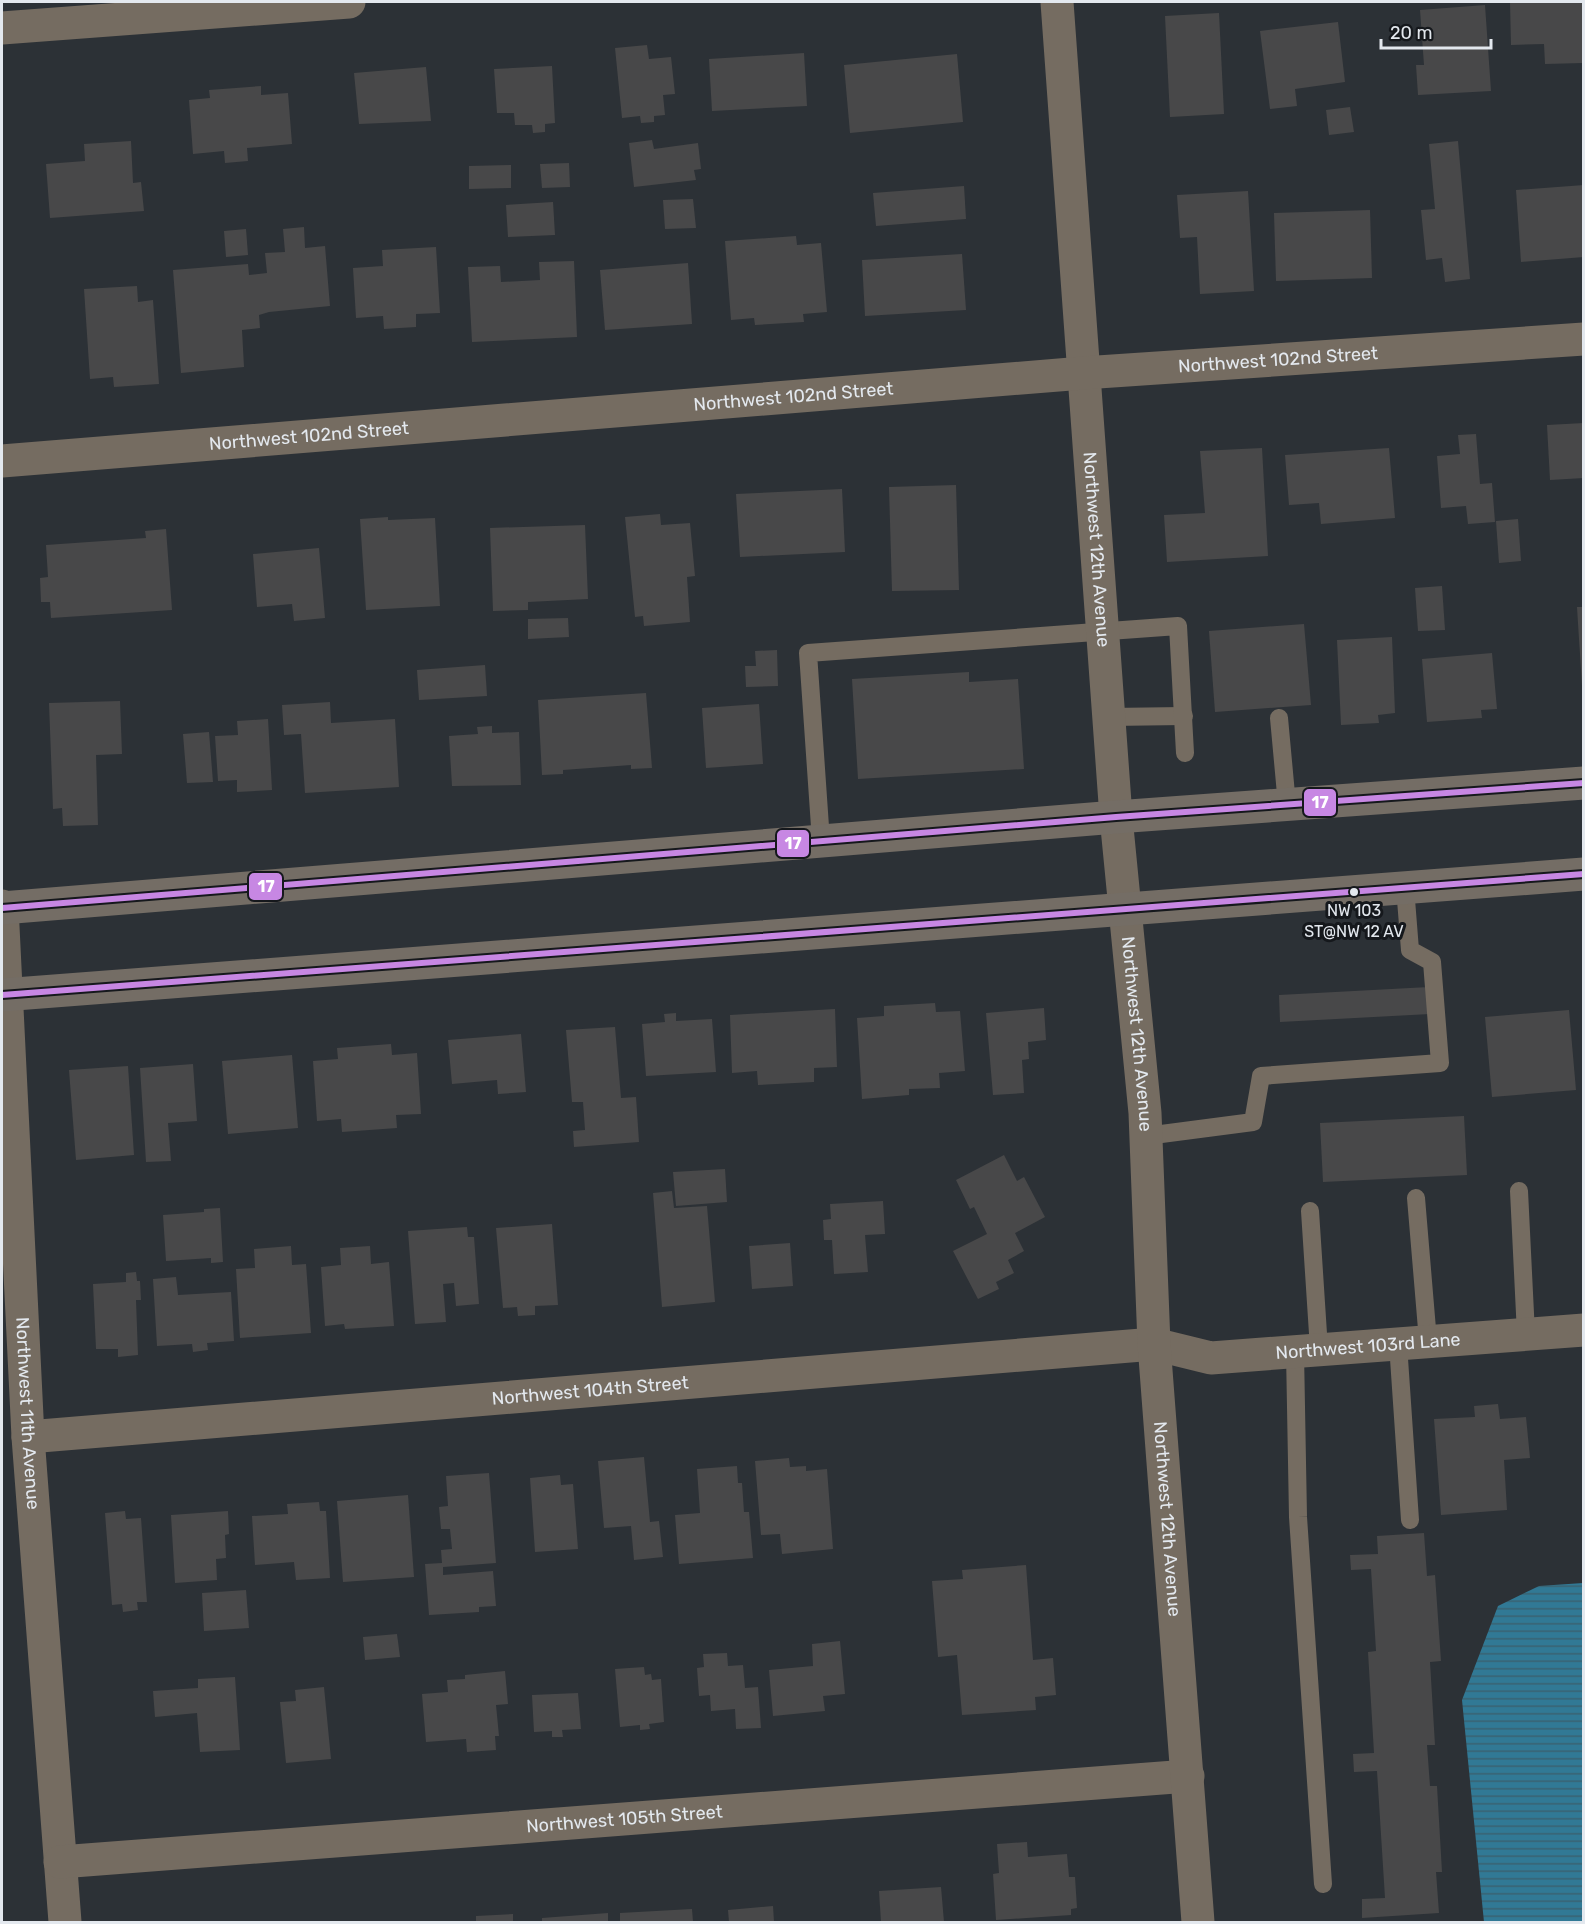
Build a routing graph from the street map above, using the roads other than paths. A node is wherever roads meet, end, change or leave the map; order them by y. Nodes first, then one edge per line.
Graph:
1 (349, 2) edge
2 (1057, 2) edge
3 (2, 28) edge
4 (1584, 339) edge
5 (1083, 373) junction
6 (2, 461) edge
7 (1102, 632) junction
8 (1184, 716) junction
9 (1109, 717) junction
10 (1279, 718) dead end
11 (1185, 753) dead end
12 (1584, 783) edge
13 (1287, 804) junction
14 (1116, 817) junction
15 (821, 841) junction
16 (1584, 874) edge
17 (1405, 887) junction
18 (2, 907) edge
19 (1126, 908) junction
20 (4, 995) edge
21 (1146, 1136) junction
22 (8, 1181) edge
23 (1519, 1191) dead end
24 (1416, 1198) dead end
25 (1310, 1211) dead end
26 (1584, 1330) edge
27 (1526, 1334) junction
28 (1413, 1343) junction
29 (1154, 1344) junction
30 (1307, 1350) junction
31 (28, 1437) junction
32 (1410, 1520) dead end
33 (1188, 1776) junction
34 (60, 1862) junction
35 (1323, 1884) dead end
36 (65, 1923) edge
37 (1198, 1923) edge

1 - 3 street
2 - 5 street, Northwest 12th Avenue
4 - 5 street, Northwest 102nd Street
5 - 6 street, Northwest 102nd Street
5 - 7 street, Northwest 12th Avenue
7 - 8 lane
7 - 9 street, Northwest 12th Avenue
7 - 15 lane
8 - 9 lane
8 - 11 lane
9 - 14 street, Northwest 12th Avenue
10 - 13 lane
12 - 13 main road
13 - 14 main road
14 - 15 main road
14 - 19 street, Northwest 12th Avenue
15 - 18 main road
16 - 17 main road
17 - 19 main road
17 - 21 lane
18 - 20 street, Northwest 11th Avenue
19 - 20 main road
19 - 21 street, Northwest 12th Avenue
20 - 22 street, Northwest 11th Avenue
21 - 29 street, Northwest 12th Avenue
22 - 31 street, Northwest 11th Avenue
23 - 27 lane
24 - 28 lane
25 - 30 lane
26 - 27 street, Northwest 103rd Lane
27 - 28 street, Northwest 103rd Lane
28 - 30 street, Northwest 103rd Lane
28 - 32 lane
29 - 30 street, Northwest 103rd Lane
29 - 31 street, Northwest 104th Street
29 - 33 street, Northwest 12th Avenue
30 - 35 lane
31 - 34 street, Northwest 11th Avenue
33 - 34 street, Northwest 105th Street
33 - 37 street, Northwest 12th Avenue
34 - 36 street, Northwest 11th Avenue

